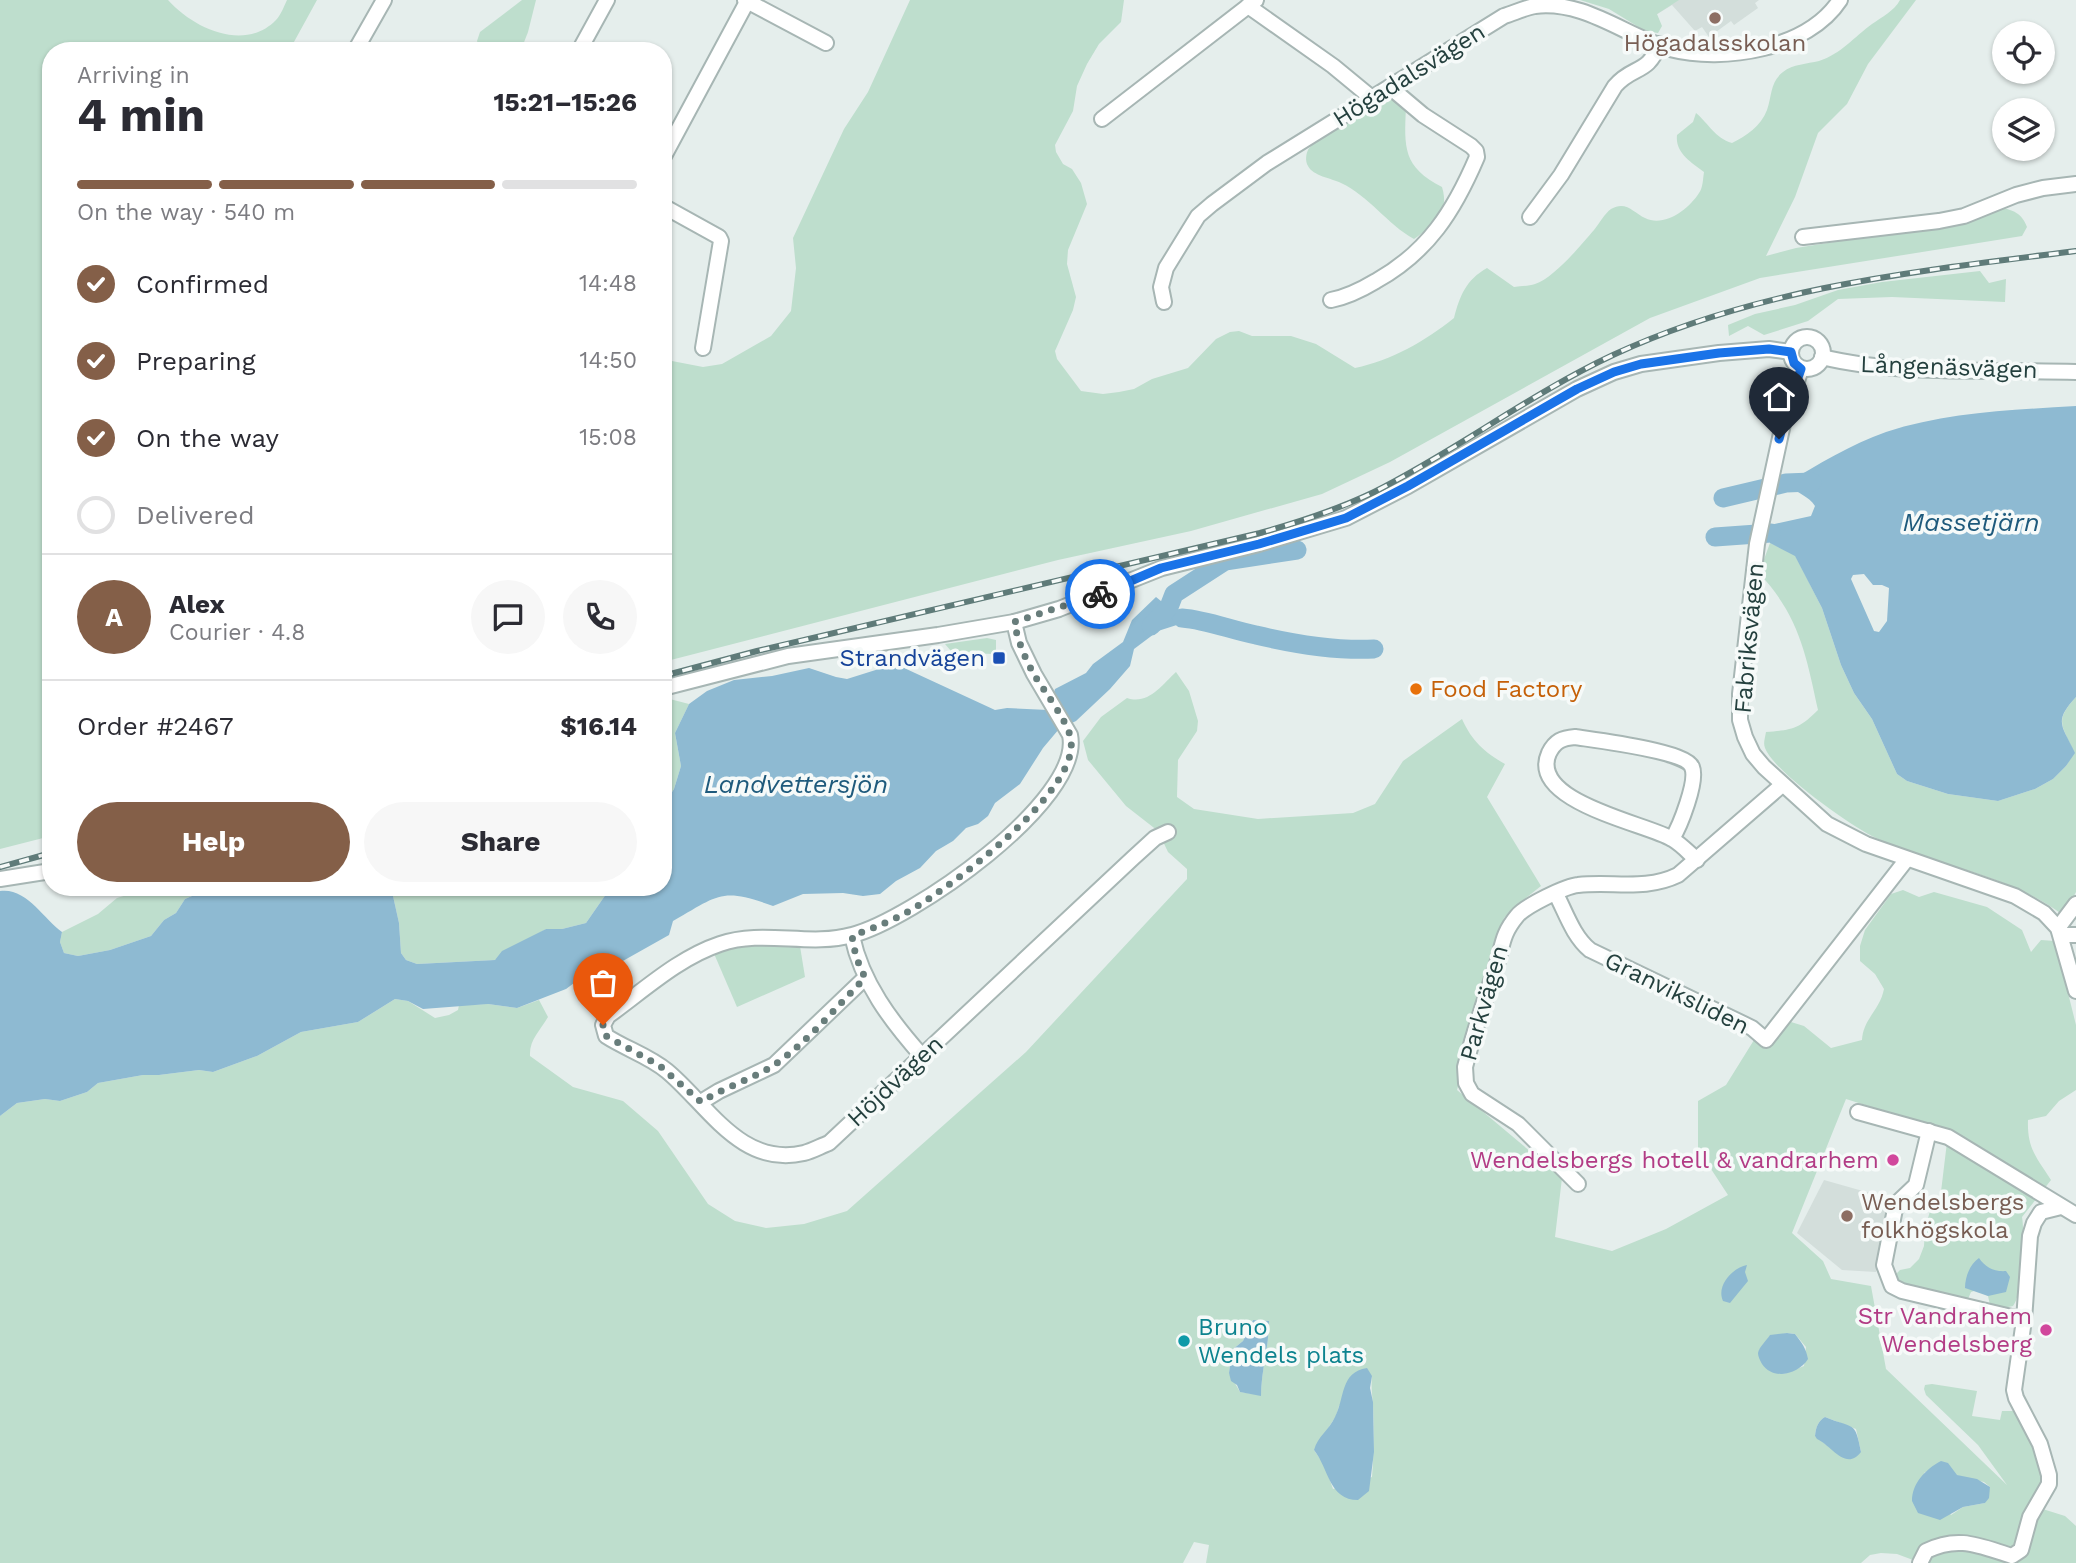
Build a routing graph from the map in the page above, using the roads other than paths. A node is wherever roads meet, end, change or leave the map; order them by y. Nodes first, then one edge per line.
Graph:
1 (384, 0) edge
2 (607, 0) edge
3 (747, 0) edge
4 (1840, 0) edge
5 (1252, 3) edge
6 (360, 42) edge
7 (584, 42) edge
8 (826, 43) dead end
9 (1659, 44) junction
10 (1391, 88) junction
11 (1373, 99) junction
12 (1101, 119) dead end
13 (672, 141) edge
14 (2076, 184) edge
15 (672, 211) edge
16 (1530, 217) dead end
17 (1803, 237) dead end
18 (1331, 300) dead end
19 (1164, 302) dead end
20 (703, 348) dead end
21 (1791, 352) junction
22 (1822, 357) junction
23 (1801, 369) junction
24 (2076, 372) edge
25 (1014, 622) junction
26 (672, 686) edge
27 (1782, 785) junction
28 (1168, 832) dead end
29 (1672, 839) junction
30 (1907, 859) junction
31 (1696, 860) junction
32 (42, 872) edge
33 (0, 879) edge
34 (1556, 894) junction
35 (2076, 904) edge
36 (2065, 933) edge
37 (852, 936) junction
38 (865, 978) junction
39 (2076, 990) edge
40 (922, 1056) junction
41 (701, 1102) junction
42 (1857, 1112) dead end
43 (1928, 1131) junction
44 (1578, 1184) dead end
45 (2061, 1207) junction
46 (2076, 1215) edge
47 (2024, 1320) junction
48 (1920, 1563) edge

1 - 6 street
2 - 7 street
3 - 8 street
3 - 13 street
4 - 9 street, Högadalsvägen
5 - 11 street
5 - 12 street
9 - 10 street, Högadalsvägen
9 - 16 street
10 - 11 street, Högadalsvägen
10 - 18 street
11 - 19 street, Högadalsvägen
14 - 17 street
15 - 20 street
21 - 22 street
21 - 23 street
21 - 25 street
22 - 23 street
22 - 24 street, Långenäsvägen
23 - 27 street, Fabriksvägen
25 - 26 street
25 - 37 street
27 - 30 street, Fabriksvägen
27 - 31 street, Parkvägen
28 - 40 street, Höjdvägen
29 - 29 street
29 - 31 street
30 - 34 street, Granviksliden
30 - 36 street, Fabriksvägen
31 - 34 street, Parkvägen
32 - 33 street
34 - 44 street, Parkvägen
35 - 36 street
36 - 39 street
37 - 38 street
37 - 41 street, Höjdvägen
38 - 40 street
38 - 41 street
40 - 41 street, Höjdvägen
42 - 43 street
43 - 45 street
43 - 47 street
45 - 46 street
45 - 47 street
47 - 48 street

